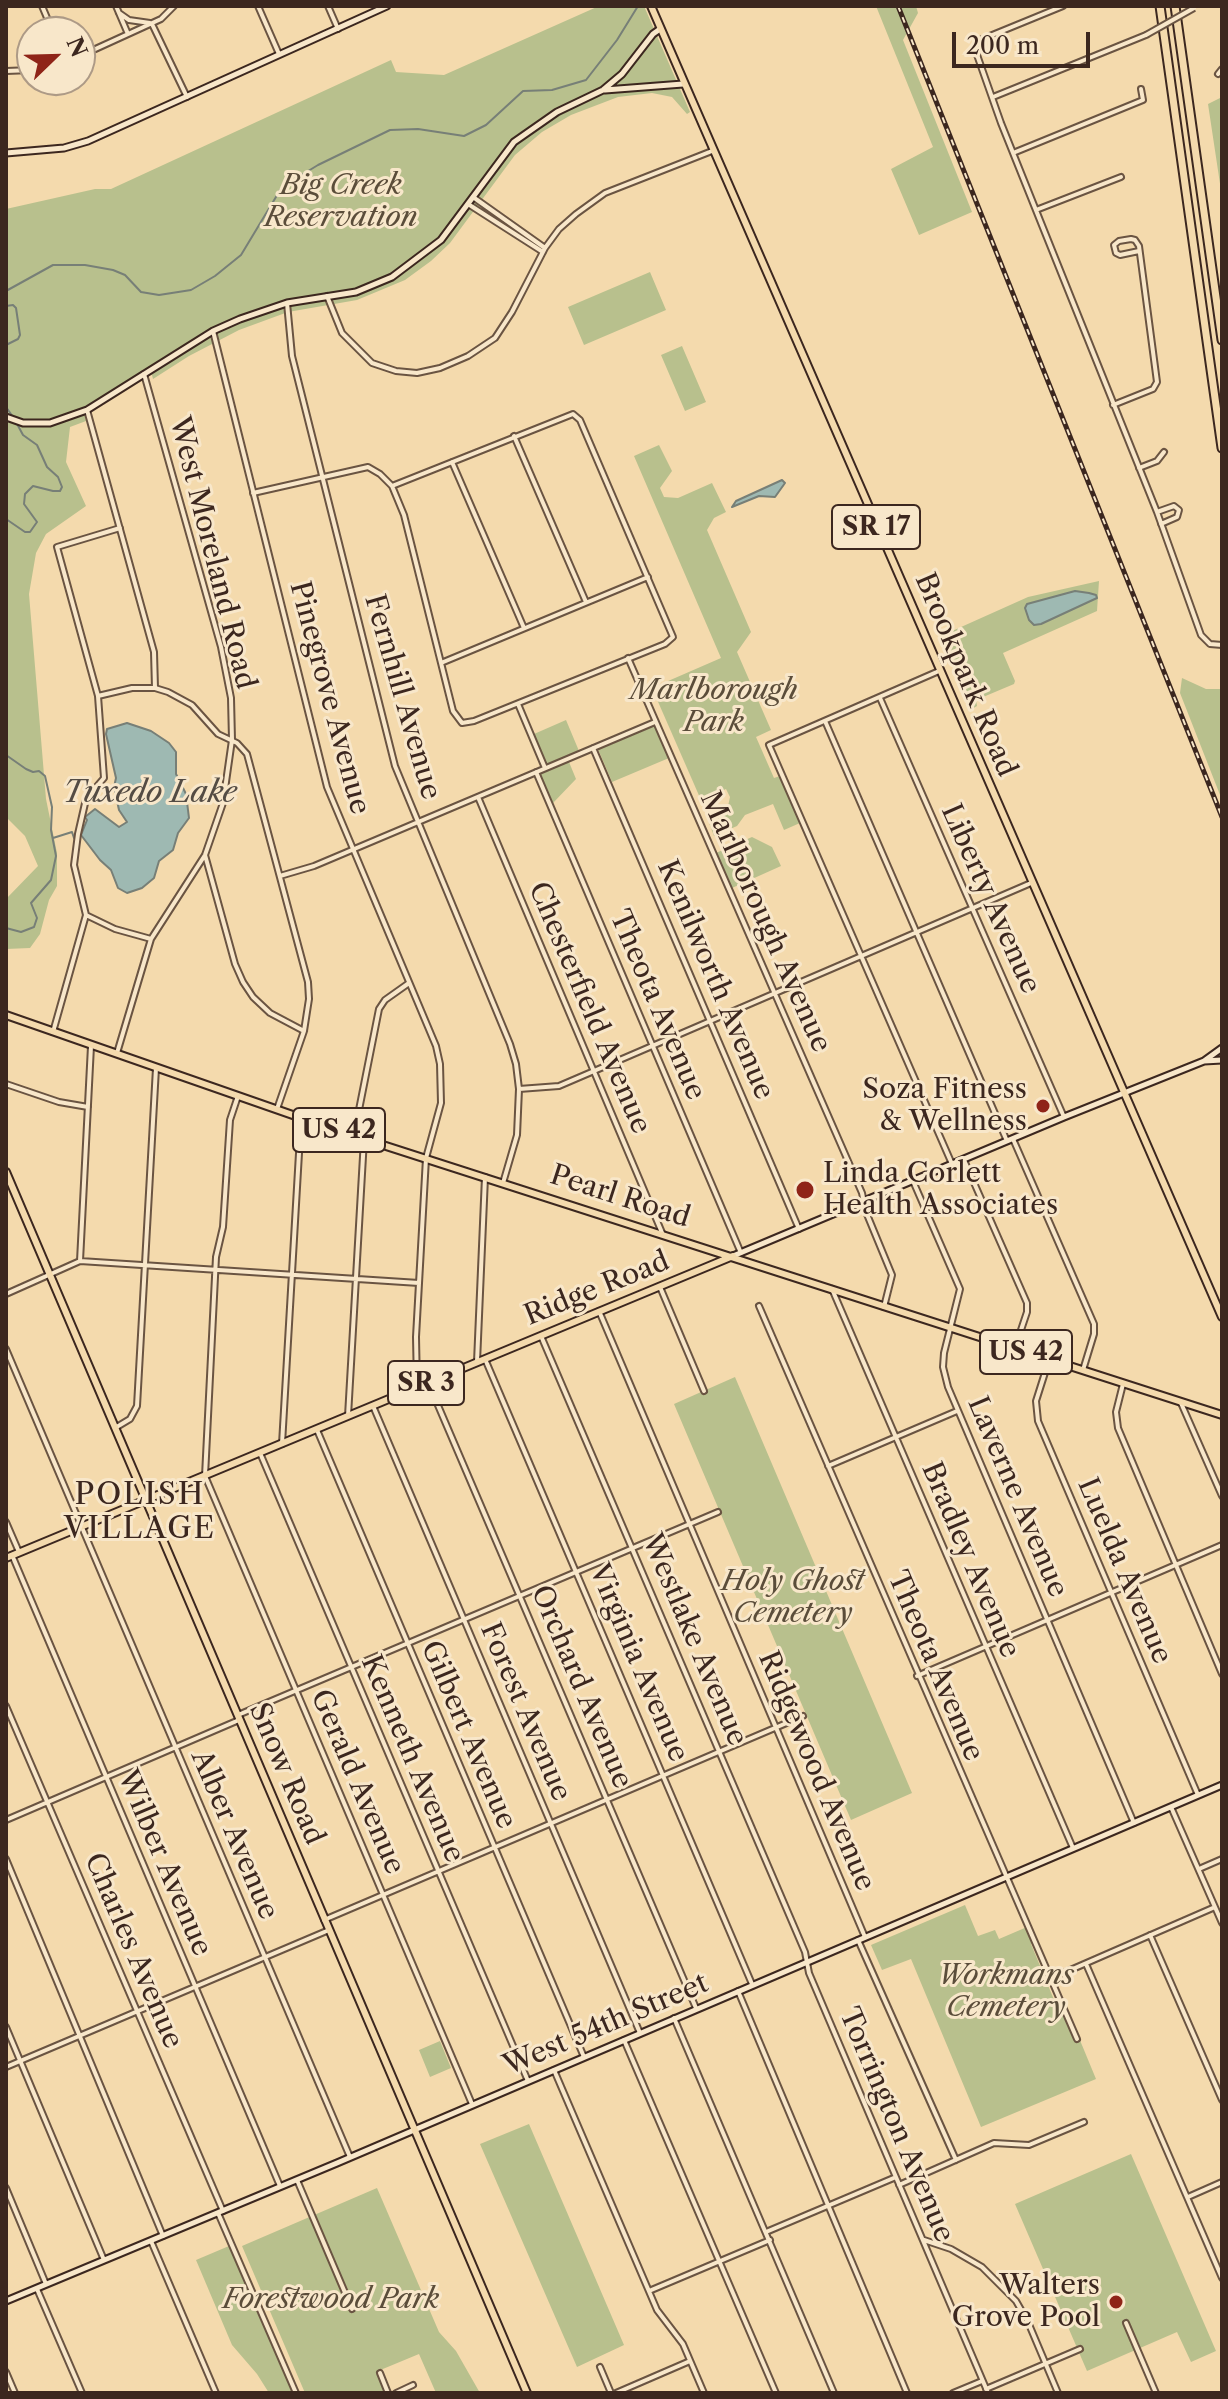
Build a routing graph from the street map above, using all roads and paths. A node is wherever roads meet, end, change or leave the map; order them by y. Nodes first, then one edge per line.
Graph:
1 (116, 6) edge
2 (174, 6) edge
3 (258, 6) edge
4 (328, 6) edge
5 (387, 6) edge
6 (1063, 6) edge
7 (1160, 6) edge
8 (1175, 6) edge
9 (1195, 7) edge
10 (652, 8) edge
11 (119, 13) junction
12 (152, 24) junction
13 (338, 29) junction
14 (660, 29) junction
15 (128, 34) junction
16 (96, 49) edge
17 (279, 54) junction
18 (683, 84) junction
19 (1141, 89) dead end
20 (603, 90) junction
21 (187, 97) junction
22 (993, 97) junction
23 (712, 151) junction
24 (6, 153) edge
25 (1013, 153) junction
26 (1121, 177) dead end
27 (473, 197) junction
28 (468, 204) junction
29 (1036, 210) junction
30 (499, 215) junction
31 (495, 222) junction
32 (521, 230) junction
33 (517, 237) junction
34 (544, 250) junction
35 (1139, 251) junction
36 (327, 296) junction
37 (287, 303) junction
38 (213, 331) junction
39 (1222, 340) edge
40 (144, 373) junction
41 (1113, 405) junction
42 (87, 410) junction
43 (8, 418) edge
44 (514, 436) junction
45 (1222, 448) edge
46 (1164, 452) dead end
47 (452, 462) junction
48 (1139, 468) junction
49 (322, 476) junction
50 (392, 486) junction
51 (253, 493) junction
52 (1157, 512) junction
53 (1161, 524) junction
54 (120, 528) junction
55 (648, 577) junction
56 (586, 602) junction
57 (524, 628) junction
58 (1222, 645) edge
59 (628, 658) junction
60 (441, 663) junction
61 (939, 671) junction
62 (155, 688) junction
63 (98, 696) junction
64 (880, 697) junction
65 (518, 704) junction
66 (825, 721) junction
67 (655, 722) junction
68 (232, 740) junction
69 (593, 748) junction
70 (545, 768) junction
71 (536, 772) junction
72 (478, 797) junction
73 (417, 823) junction
74 (352, 850) junction
75 (205, 855) junction
76 (279, 876) junction
77 (1031, 883) junction
78 (973, 908) junction
79 (86, 915) junction
80 (916, 932) junction
81 (151, 939) junction
82 (862, 957) junction
83 (409, 983) junction
84 (775, 994) junction
85 (6, 1015) edge
86 (711, 1021) junction
87 (304, 1031) junction
88 (53, 1032) junction
89 (91, 1046) junction
90 (653, 1046) junction
91 (1222, 1048) edge
92 (117, 1055) junction
93 (1222, 1060) edge
94 (1204, 1061) junction
95 (156, 1068) junction
96 (594, 1071) junction
97 (6, 1084) edge
98 (519, 1089) junction
99 (1123, 1094) junction
100 (238, 1096) junction
101 (88, 1107) junction
102 (277, 1109) junction
103 (1064, 1117) junction
104 (301, 1118) junction
105 (354, 1135) junction
106 (364, 1138) junction
107 (1010, 1140) junction
108 (426, 1158) junction
109 (964, 1160) junction
110 (952, 1165) junction
111 (6, 1172) edge
112 (485, 1177) junction
113 (913, 1181) junction
114 (503, 1183) junction
115 (864, 1202) junction
116 (799, 1229) junction
117 (663, 1235) junction
118 (737, 1255) junction
119 (80, 1261) junction
120 (145, 1265) junction
121 (216, 1271) junction
122 (50, 1275) junction
123 (291, 1275) junction
124 (355, 1280) junction
125 (419, 1283) junction
126 (660, 1287) junction
127 (831, 1287) junction
128 (6, 1294) edge
129 (759, 1306) dead end
130 (884, 1307) junction
131 (599, 1311) junction
132 (1222, 1317) edge
133 (950, 1327) junction
134 (541, 1336) junction
135 (1015, 1348) junction
136 (6, 1349) edge
137 (485, 1359) junction
138 (1049, 1360) junction
139 (477, 1362) junction
140 (1083, 1370) junction
141 (428, 1382) junction
142 (1123, 1384) junction
143 (417, 1388) junction
144 (704, 1391) dead end
145 (1181, 1402) junction
146 (373, 1406) junction
147 (957, 1411) junction
148 (1222, 1415) edge
149 (348, 1416) junction
150 (115, 1428) junction
151 (317, 1429) junction
152 (895, 1437) junction
153 (282, 1444) junction
154 (260, 1453) junction
155 (828, 1466) junction
156 (205, 1476) junction
157 (1222, 1496) edge
158 (145, 1501) junction
159 (718, 1512) dead end
160 (6, 1522) edge
161 (689, 1524) junction
162 (82, 1527) junction
163 (1222, 1545) edge
164 (633, 1547) junction
165 (12, 1555) edge
166 (1175, 1565) junction
167 (576, 1571) junction
168 (1112, 1592) junction
169 (520, 1595) junction
170 (1048, 1619) junction
171 (464, 1620) junction
172 (407, 1643) junction
173 (986, 1647) junction
174 (351, 1667) junction
175 (1222, 1674) edge
176 (917, 1676) junction
177 (296, 1691) junction
178 (6, 1706) edge
179 (803, 1716) dead end
180 (238, 1718) junction
181 (776, 1728) junction
182 (175, 1747) junction
183 (719, 1752) junction
184 (664, 1776) junction
185 (106, 1778) junction
186 (1222, 1785) edge
187 (1198, 1795) junction
188 (607, 1800) junction
189 (48, 1802) junction
190 (1171, 1807) junction
191 (6, 1820) edge
192 (1134, 1823) junction
193 (551, 1824) junction
194 (495, 1848) junction
195 (1073, 1848) junction
196 (6, 1859) edge
197 (1222, 1859) edge
198 (1198, 1869) junction
199 (438, 1872) junction
200 (1005, 1877) junction
201 (383, 1895) junction
202 (1215, 1907) junction
203 (324, 1920) junction
204 (1222, 1923) edge
205 (329, 1930) junction
206 (1150, 1935) junction
207 (862, 1939) junction
208 (265, 1958) junction
209 (808, 1961) junction
210 (1086, 1964) junction
211 (1051, 1979) junction
212 (752, 1984) junction
213 (196, 1987) junction
214 (738, 1991) junction
215 (696, 2008) junction
216 (137, 2012) junction
217 (674, 2018) junction
218 (6, 2027) edge
219 (640, 2033) junction
220 (80, 2036) junction
221 (1077, 2039) dead end
222 (624, 2040) junction
223 (584, 2057) junction
224 (21, 2060) junction
225 (6, 2067) edge
226 (554, 2069) junction
227 (528, 2081) junction
228 (1222, 2100) edge
229 (472, 2104) junction
230 (1084, 2122) dead end
231 (414, 2129) junction
232 (350, 2157) junction
233 (956, 2160) junction
234 (896, 2177) junction
235 (297, 2180) junction
236 (1222, 2182) edge
237 (899, 2185) junction
238 (280, 2186) junction
239 (6, 2188) edge
240 (1187, 2197) junction
241 (828, 2206) junction
242 (220, 2212) junction
243 (766, 2232) junction
244 (163, 2236) junction
245 (922, 2239) junction
246 (770, 2240) junction
247 (151, 2241) junction
248 (104, 2260) junction
249 (720, 2262) junction
250 (1222, 2278) edge
251 (46, 2284) junction
252 (37, 2288) junction
253 (649, 2291) junction
254 (6, 2301) edge
255 (352, 2309) dead end
256 (1126, 2323) dead end
257 (1080, 2349) dead end
258 (690, 2361) junction
259 (1046, 2364) junction
260 (600, 2367) dead end
261 (6, 2372) edge
262 (380, 2373) dead end
263 (982, 2381) junction
264 (413, 2385) dead end
265 (987, 2391) edge
266 (15, 2393) edge
267 (82, 2393) edge
268 (216, 2393) edge
269 (296, 2393) edge
270 (388, 2393) edge
271 (396, 2393) edge
272 (527, 2393) edge
273 (614, 2393) edge
274 (704, 2393) edge
275 (776, 2393) edge
276 (834, 2393) edge
277 (907, 2393) edge
278 (953, 2393) edge
279 (1058, 2393) edge
280 (1156, 2393) edge

1 - 11 street
2 - 12 street
3 - 17 street
4 - 13 street
5 - 13 street
6 - 22 street
7 - 45 highway
8 - 39 highway
9 - 22 street, bridge
10 - 14 main road, Brookpark Road / SR 17
11 - 12 street
11 - 15 street
12 - 15 street
12 - 21 street
13 - 17 street
14 - 18 main road, Brookpark Road / SR 17
14 - 20 street
15 - 16 street
17 - 21 street
18 - 20 street
18 - 23 main road, Brookpark Road / SR 17
19 - 25 street
20 - 27 street
21 - 24 street
22 - 25 street
23 - 34 street
23 - 61 main road, Brookpark Road / SR 17
25 - 29 street
26 - 29 street
27 - 28 street
27 - 30 street
28 - 31 street
28 - 36 street
29 - 41 street
30 - 31 street
30 - 32 street
31 - 33 street
32 - 33 street
32 - 34 street
33 - 34 street
34 - 36 street
35 - 35 street
35 - 41 street
36 - 37 street
37 - 38 street
37 - 49 street, Fernhill Avenue
38 - 40 street
38 - 51 street, Pinegrove Avenue
40 - 42 street
40 - 68 street, West Moreland Road
41 - 48 street
42 - 43 street
42 - 54 street
44 - 47 street
44 - 55 street
44 - 56 street
46 - 48 street
47 - 50 street
47 - 57 street
48 - 52 street
49 - 50 street
49 - 51 street
49 - 73 street, Fernhill Avenue
50 - 60 street
51 - 74 street, Pinegrove Avenue
52 - 53 street
52 - 53 street
53 - 58 street
54 - 62 street
54 - 63 street
55 - 56 street
55 - 59 street
56 - 57 street
57 - 60 street
59 - 65 street
59 - 67 street, Marlborough Avenue
60 - 65 street
61 - 64 street
61 - 77 main road, Brookpark Road / SR 17
62 - 63 street
62 - 68 street
63 - 79 street
64 - 66 street
64 - 78 street, Liberty Avenue
65 - 70 street
66 - 80 street
66 - 82 street
67 - 69 street
67 - 84 street, Marlborough Avenue
68 - 75 street, West Moreland Road
68 - 76 street
69 - 70 street
69 - 86 street, Kenilworth Avenue
70 - 71 street
71 - 72 street
71 - 90 street, Theota Avenue
72 - 73 street
72 - 96 street, Chesterfield Avenue
73 - 74 street
73 - 98 street, Fernhill Avenue
74 - 76 street
74 - 83 street, Pinegrove Avenue
75 - 81 street, West Moreland Road
75 - 87 street
76 - 87 street
77 - 78 street
77 - 99 main road, Brookpark Road / SR 17
78 - 80 street
78 - 103 street, Liberty Avenue
79 - 81 street
79 - 88 street
80 - 82 street
80 - 107 street
81 - 92 street, West Moreland Road
82 - 84 street
82 - 110 street
83 - 105 street
83 - 108 street, Pinegrove Avenue
84 - 86 street
84 - 115 street, Marlborough Avenue
85 - 88 main road, Pearl Road / US 42
86 - 90 street
86 - 116 street, Kenilworth Avenue
87 - 102 street
88 - 89 main road, Pearl Road / US 42
89 - 92 main road, Pearl Road / US 42
89 - 101 street
90 - 96 street
90 - 118 street, Theota Avenue
91 - 94 street, Ridge Road
92 - 95 main road, Pearl Road / US 42
93 - 94 street, Ridge Road
94 - 99 street, Ridge Road
95 - 100 main road, Pearl Road / US 42
95 - 120 street
96 - 98 street
96 - 117 street, Chesterfield Avenue
97 - 101 street
98 - 114 street, Fernhill Avenue
99 - 103 street, Ridge Road
99 - 132 main road, Brookpark Road / SR 17
100 - 102 main road, Pearl Road / US 42
100 - 121 street
101 - 119 street
102 - 104 main road, Pearl Road / US 42
103 - 107 street, Ridge Road
104 - 105 main road, Pearl Road / US 42
104 - 123 street
105 - 106 main road, Pearl Road / US 42
106 - 108 main road, Pearl Road / US 42
106 - 124 street
107 - 109 street, Ridge Road
107 - 140 street
108 - 112 main road, Pearl Road / US 42
108 - 125 street, Pinegrove Avenue
109 - 110 street, Ridge Road
109 - 135 street
110 - 113 street, Ridge Road
111 - 122 main road, Snow Road
112 - 114 main road, Pearl Road / US 42
112 - 139 street
113 - 115 street, Ridge Road
113 - 133 street, Laverne Avenue
114 - 117 main road, Pearl Road / US 42
115 - 116 street, Ridge Road
115 - 130 street, Marlborough Avenue
116 - 118 street, Ridge Road
117 - 118 main road, Pearl Road / US 42
118 - 126 main road, Ridge Road / SR 3
118 - 127 main road, Pearl Road / US 42
119 - 120 street
119 - 122 street
120 - 121 street
120 - 150 street
121 - 123 street
121 - 156 street
122 - 128 street
122 - 150 main road, Snow Road
123 - 124 street
123 - 153 street
124 - 125 street
124 - 149 street
125 - 143 street, Pinegrove Avenue
126 - 131 main road, Ridge Road / SR 3
126 - 144 street
127 - 130 main road, Pearl Road / US 42
127 - 152 street, Bradley Avenue
129 - 155 street, Theota Avenue
130 - 133 main road, Pearl Road / US 42
131 - 134 main road, Ridge Road / SR 3
131 - 161 street, Ridgewood Avenue
133 - 135 main road, Pearl Road / US 42
133 - 147 street, Laverne Avenue
134 - 137 main road, Ridge Road / SR 3
134 - 164 street, Westlake Avenue
135 - 138 main road, Pearl Road / US 42
136 - 162 street, Alber Avenue
137 - 139 main road, Ridge Road / SR 3
137 - 167 street, Virginia Avenue
138 - 140 main road, Pearl Road / US 42
138 - 168 street, Luelda Avenue
139 - 141 main road, Ridge Road / SR 3
140 - 142 main road, Pearl Road / US 42
141 - 143 main road, Ridge Road / SR 3
141 - 169 street, Orchard Avenue
142 - 145 main road, Pearl Road / US 42
142 - 166 street
143 - 146 main road, Ridge Road / SR 3
145 - 148 main road, Pearl Road / US 42
145 - 157 street
146 - 149 main road, Ridge Road / SR 3
146 - 171 street, Forest Avenue
147 - 152 street
147 - 170 street, Laverne Avenue
149 - 151 main road, Ridge Road / SR 3
150 - 158 main road, Snow Road
151 - 153 main road, Ridge Road / SR 3
151 - 172 street, Gilbert Avenue
152 - 155 street
152 - 173 street, Bradley Avenue
153 - 154 main road, Ridge Road / SR 3
154 - 156 main road, Ridge Road / SR 3
154 - 174 street, Kenneth Avenue
155 - 176 street, Theota Avenue
156 - 158 main road, Ridge Road / SR 3
156 - 177 street, Gerald Avenue
158 - 162 main road, Ridge Road / SR 3
158 - 180 main road, Snow Road
159 - 161 street
160 - 165 street, Wilber Avenue
161 - 164 street
161 - 181 street, Ridgewood Avenue
162 - 165 main road, Ridge Road / SR 3
162 - 182 street, Alber Avenue
163 - 166 street
164 - 167 street
164 - 183 street, Westlake Avenue
165 - 185 street, Wilber Avenue
166 - 168 street
166 - 175 street
167 - 169 street
167 - 184 street, Virginia Avenue
168 - 170 street
168 - 187 street, Luelda Avenue
169 - 171 street
169 - 188 street, Orchard Avenue
170 - 173 street
170 - 192 street, Laverne Avenue
171 - 172 street
171 - 193 street, Forest Avenue
172 - 174 street
172 - 194 street, Gilbert Avenue
173 - 176 street
173 - 195 street, Bradley Avenue
174 - 177 street
174 - 199 street, Kenneth Avenue
176 - 200 street, Theota Avenue
177 - 180 street
177 - 201 street, Gerald Avenue
178 - 189 street, Charles Avenue
179 - 181 street
180 - 182 street
180 - 203 main road, Snow Road
181 - 183 street
181 - 207 street, Ridgewood Avenue
182 - 185 street
182 - 208 street, Alber Avenue
183 - 184 street
183 - 209 street, Westlake Avenue
184 - 188 street
184 - 212 street, Virginia Avenue
185 - 189 street
185 - 213 street, Wilber Avenue
186 - 187 street, West 54th Street
187 - 190 street, West 54th Street
188 - 193 street
188 - 215 street, Orchard Avenue
189 - 191 street
189 - 216 street, Charles Avenue
190 - 192 street, West 54th Street
190 - 198 street
192 - 195 street, West 54th Street
193 - 194 street
193 - 219 street, Forest Avenue
194 - 199 street
194 - 223 street, Gilbert Avenue
195 - 200 street, West 54th Street
196 - 220 street
197 - 198 street
198 - 202 street
199 - 201 street
199 - 227 street, Kenneth Avenue
200 - 207 street, West 54th Street
200 - 211 street, Theota Avenue
201 - 203 street
201 - 229 street, Gerald Avenue
202 - 204 street
202 - 206 street
203 - 205 main road, Snow Road
205 - 208 street
205 - 231 main road, Snow Road
206 - 210 street
206 - 228 street
207 - 209 street, West 54th Street
207 - 233 street, Ridgewood Avenue
208 - 213 street
208 - 232 street, Alber Avenue
209 - 212 street, West 54th Street
209 - 234 street, Torrington Avenue
210 - 211 street
210 - 240 street
211 - 221 street, Theota Avenue
212 - 214 street, West 54th Street
213 - 216 street
213 - 238 street, Wilber Avenue
214 - 215 street, West 54th Street
214 - 241 street
215 - 217 street, West 54th Street
216 - 220 street
216 - 242 street, Charles Avenue
217 - 219 street, West 54th Street
217 - 243 street
218 - 224 street
219 - 222 street, West 54th Street
220 - 224 street
220 - 244 street
222 - 223 street, West 54th Street
222 - 249 street
223 - 226 street, West 54th Street
224 - 225 street
224 - 248 street
226 - 227 street, West 54th Street
226 - 253 street
227 - 229 street, West 54th Street
229 - 231 street, West 54th Street
230 - 233 street
231 - 232 street, West 54th Street
231 - 272 main road, Snow Road
232 - 235 street, West 54th Street
233 - 237 street
234 - 237 street, Torrington Avenue
234 - 241 street
235 - 238 street, West 54th Street
235 - 255 street
236 - 240 street
237 - 245 street, Torrington Avenue
238 - 242 street, West 54th Street
239 - 251 street
240 - 250 street
241 - 243 street
241 - 277 street
242 - 244 street, West 54th Street
242 - 269 street, Charles Avenue
243 - 246 street
244 - 247 street, West 54th Street
245 - 259 street
245 - 263 street, Torrington Avenue
246 - 249 street
246 - 276 street
247 - 248 street, West 54th Street
247 - 268 street
248 - 251 street, West 54th Street
249 - 253 street
249 - 275 street
251 - 252 street, West 54th Street
252 - 254 street, West 54th Street
252 - 267 street
253 - 258 street
256 - 280 street
257 - 259 street
258 - 273 street
258 - 274 street
259 - 265 street
259 - 279 street
260 - 273 street
261 - 266 street
262 - 270 street
263 - 265 street, Torrington Avenue
263 - 278 street
264 - 271 street

